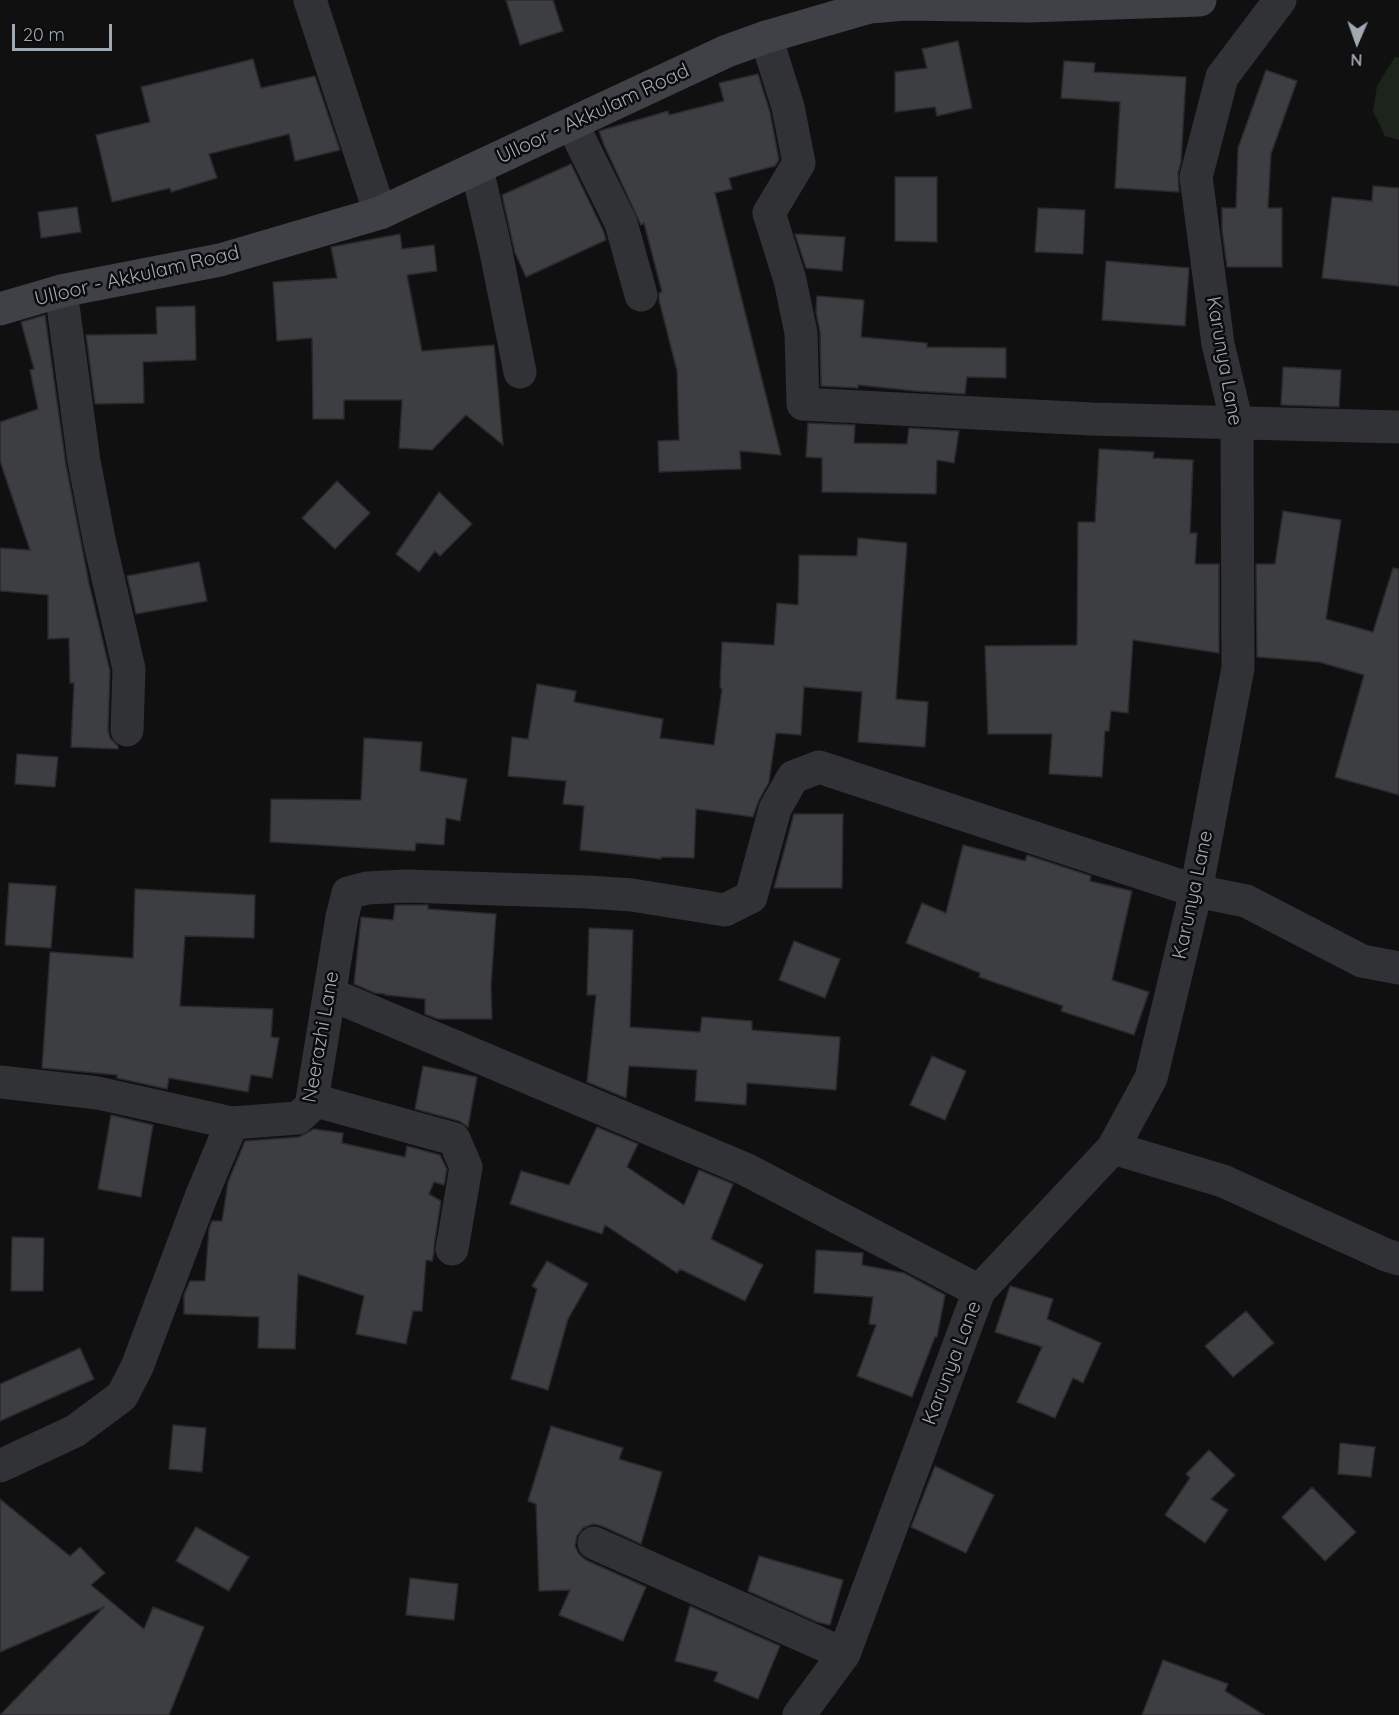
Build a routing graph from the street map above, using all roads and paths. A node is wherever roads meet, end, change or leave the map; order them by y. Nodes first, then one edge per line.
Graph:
1 (310, 0) edge
2 (1200, 0) edge
3 (1280, 0) edge
4 (869, 3) edge
5 (766, 37) junction
6 (572, 124) junction
7 (477, 170) junction
8 (380, 213) junction
9 (61, 291) junction
10 (641, 295) dead end
11 (0, 309) edge
12 (520, 372) dead end
13 (1237, 423) junction
14 (1399, 427) edge
15 (127, 730) dead end
16 (1196, 891) junction
17 (1399, 968) edge
18 (330, 994) junction
19 (0, 1082) edge
20 (314, 1100) junction
21 (232, 1123) junction
22 (1113, 1148) junction
23 (452, 1250) dead end
24 (1399, 1259) edge
25 (979, 1291) junction
26 (0, 1466) edge
27 (594, 1543) dead end
28 (844, 1654) junction
29 (799, 1715) edge

1 - 8 street
2 - 4 main road, Ulloor - Akkulam Road
3 - 13 street, Karunya Lane
4 - 5 main road, Ulloor - Akkulam Road
5 - 6 main road, Ulloor - Akkulam Road
5 - 13 street
6 - 7 main road, Ulloor - Akkulam Road
6 - 10 street
7 - 8 main road, Ulloor - Akkulam Road
7 - 12 street
8 - 9 main road, Ulloor - Akkulam Road
9 - 11 main road, Ulloor - Akkulam Road
9 - 15 street
13 - 14 street
13 - 16 street, Karunya Lane
16 - 17 street
16 - 18 street, Neerazhi Lane
16 - 22 street, Karunya Lane
18 - 20 street, Neerazhi Lane
18 - 25 street
19 - 21 street, Neerazhi Lane
20 - 21 street, Neerazhi Lane
20 - 23 street
21 - 26 street
22 - 24 street
22 - 25 street, Karunya Lane
25 - 28 street, Karunya Lane
27 - 28 street
28 - 29 street, Karunya Lane

